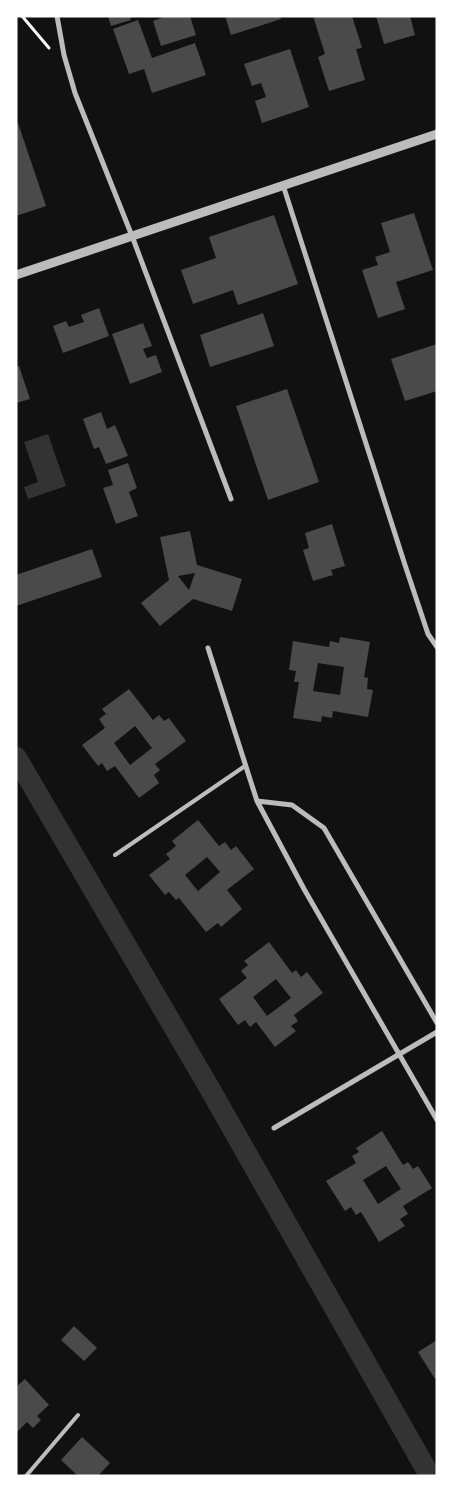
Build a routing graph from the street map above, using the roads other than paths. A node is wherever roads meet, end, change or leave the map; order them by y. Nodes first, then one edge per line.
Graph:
1 (58, 16) edge
2 (437, 134) edge
3 (284, 185) junction
4 (132, 236) junction
5 (16, 275) edge
6 (231, 499) dead end
7 (437, 647) edge
8 (208, 648) dead end
9 (245, 766) junction
10 (257, 801) junction
11 (115, 855) dead end
12 (437, 1023) edge
13 (437, 1032) edge
14 (399, 1055) junction
15 (437, 1120) edge
16 (274, 1128) dead end
17 (78, 1415) dead end
18 (26, 1476) edge

1 - 4 street
2 - 3 street
3 - 4 street
3 - 7 street
4 - 5 street
4 - 6 street
8 - 9 street
9 - 10 street
9 - 11 lane
10 - 12 street
10 - 14 street
13 - 14 street
14 - 15 street
14 - 16 street
17 - 18 lane

